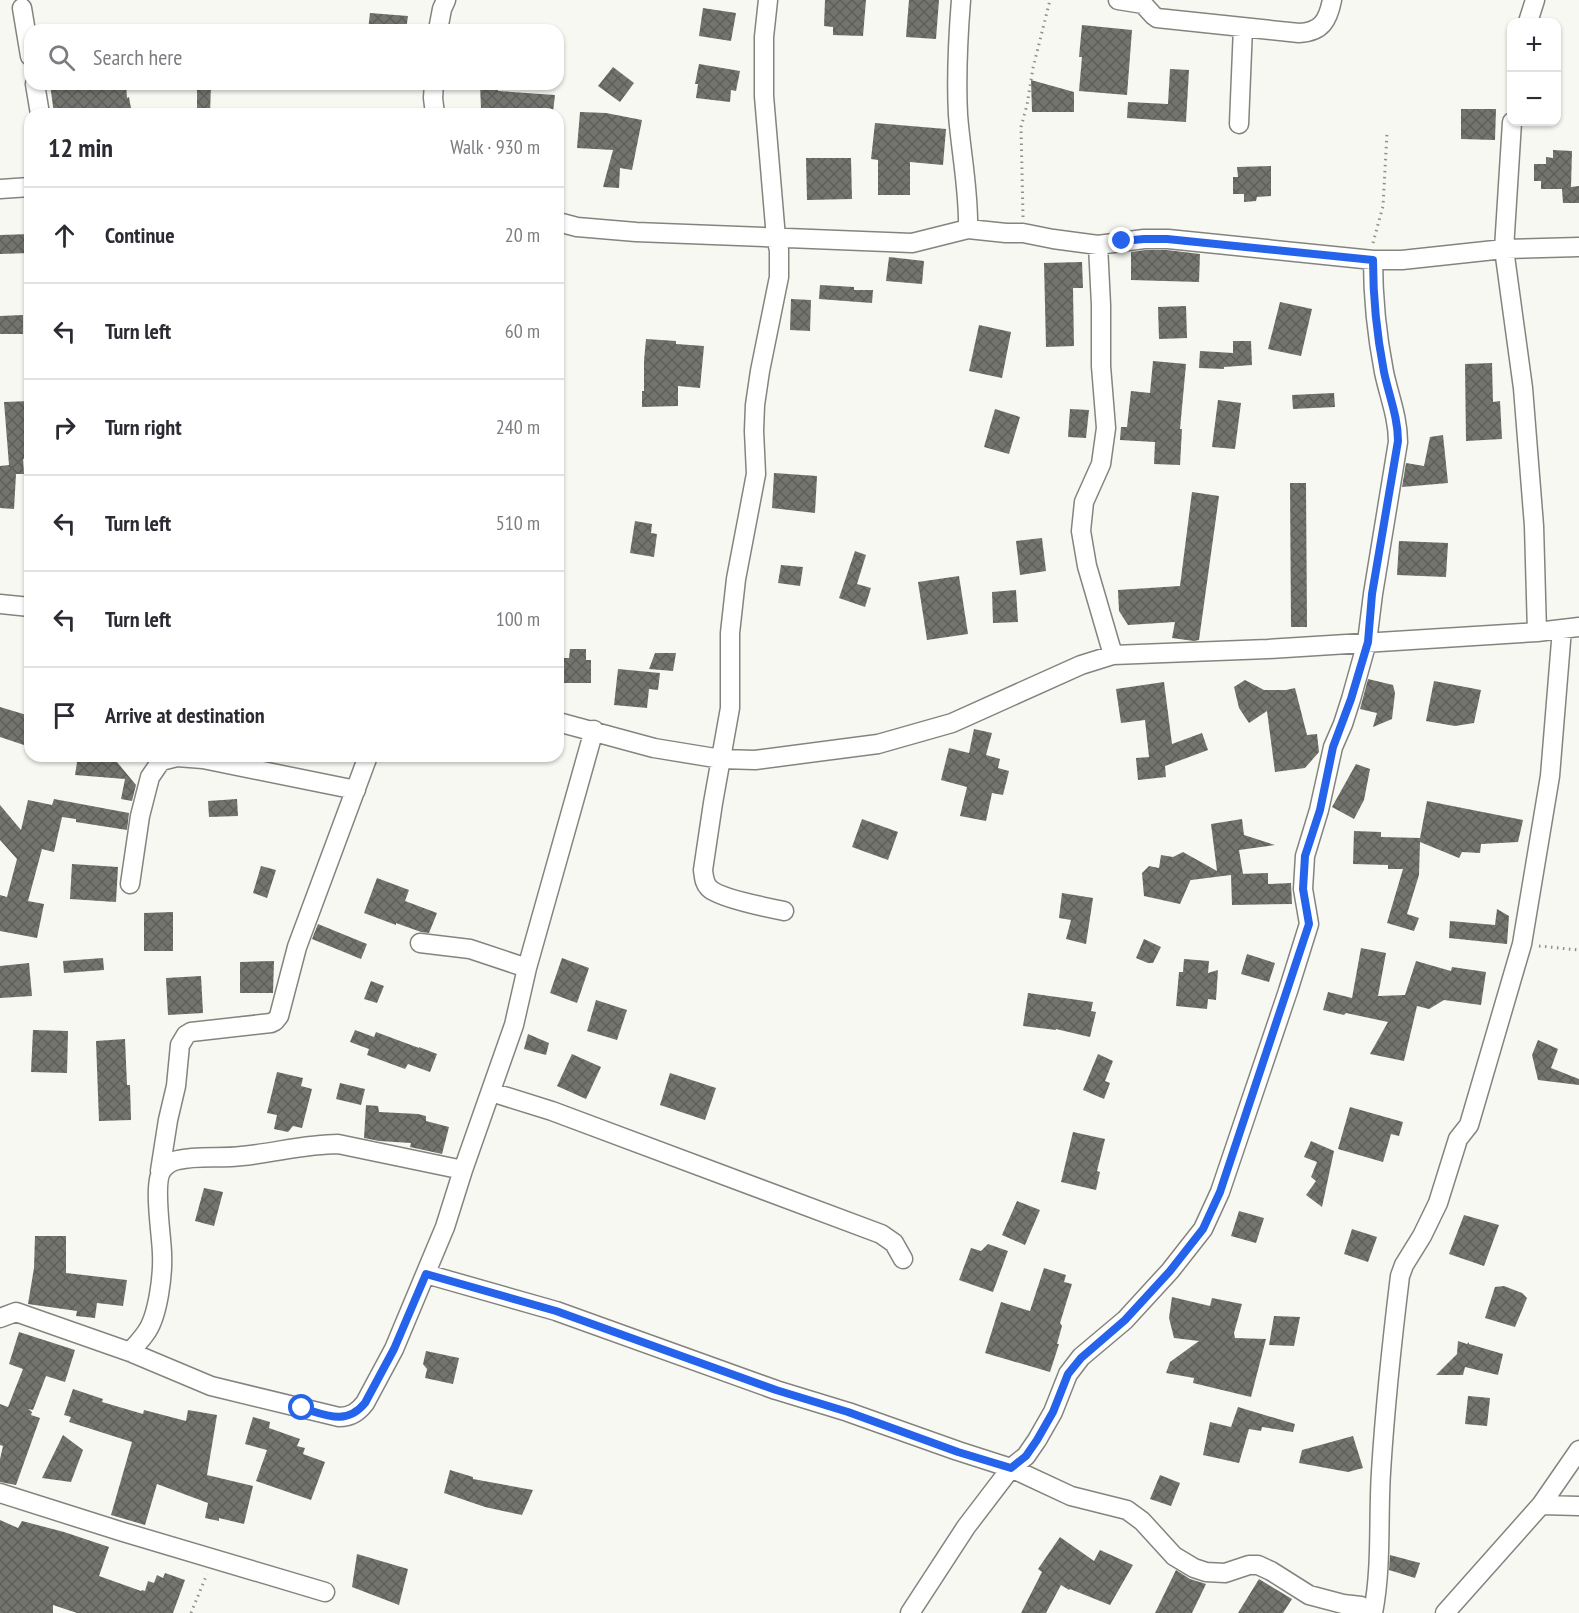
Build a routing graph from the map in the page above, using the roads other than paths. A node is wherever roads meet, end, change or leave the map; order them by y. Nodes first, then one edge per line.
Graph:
1 (446, 0) edge
2 (768, 0) edge
3 (961, 0) edge
4 (1118, 0) edge
5 (1332, 0) edge
6 (1535, 0) edge
7 (22, 8) dead end
8 (1529, 18) edge
9 (25, 24) edge
10 (439, 24) edge
11 (1243, 27) junction
12 (35, 90) edge
13 (434, 90) edge
14 (39, 108) edge
15 (434, 108) edge
16 (1239, 124) dead end
17 (1512, 126) edge
18 (24, 187) edge
19 (0, 189) edge
20 (564, 224) edge
21 (968, 229) junction
22 (776, 238) junction
23 (1098, 245) junction
24 (1579, 247) edge
25 (1504, 249) junction
26 (1373, 260) junction
27 (0, 604) edge
28 (24, 606) edge
29 (1570, 628) edge
30 (1537, 632) junction
31 (1368, 642) junction
32 (1113, 655) junction
33 (564, 723) edge
34 (594, 730) junction
35 (721, 759) junction
36 (160, 762) edge
37 (218, 762) edge
38 (366, 762) edge
39 (356, 790) junction
40 (130, 884) dead end
41 (784, 911) dead end
42 (420, 943) dead end
43 (527, 968) junction
44 (491, 1092) junction
45 (463, 1170) junction
46 (160, 1171) junction
47 (903, 1259) dead end
48 (426, 1274) junction
49 (0, 1318) edge
50 (130, 1352) junction
51 (1579, 1450) edge
52 (1011, 1468) junction
53 (0, 1492) edge
54 (1541, 1505) junction
55 (1579, 1506) edge
56 (326, 1592) dead end
57 (910, 1613) edge
58 (1372, 1613) edge
59 (1445, 1613) edge

1 - 10 street
2 - 22 street
3 - 21 street
4 - 11 street
5 - 11 street
6 - 8 street
7 - 9 street
11 - 16 street
12 - 14 street
13 - 15 street
17 - 25 street
18 - 19 street
20 - 22 street
21 - 22 street
21 - 23 street
22 - 35 street
23 - 26 street
23 - 32 street
24 - 25 street
25 - 26 street
25 - 30 street
26 - 31 street
27 - 28 street
29 - 30 street
29 - 58 street
30 - 31 street
31 - 32 street
31 - 52 street
32 - 35 street
33 - 34 street
34 - 35 street
34 - 43 street
35 - 41 street
36 - 40 street
37 - 39 street
38 - 39 street
39 - 46 street
42 - 43 street
43 - 44 street
44 - 45 street
44 - 47 street
45 - 46 street
45 - 48 street
46 - 50 street
48 - 50 street
48 - 52 street
49 - 50 street
51 - 54 street
52 - 57 street
52 - 58 street
53 - 56 street
54 - 55 street
54 - 59 street

